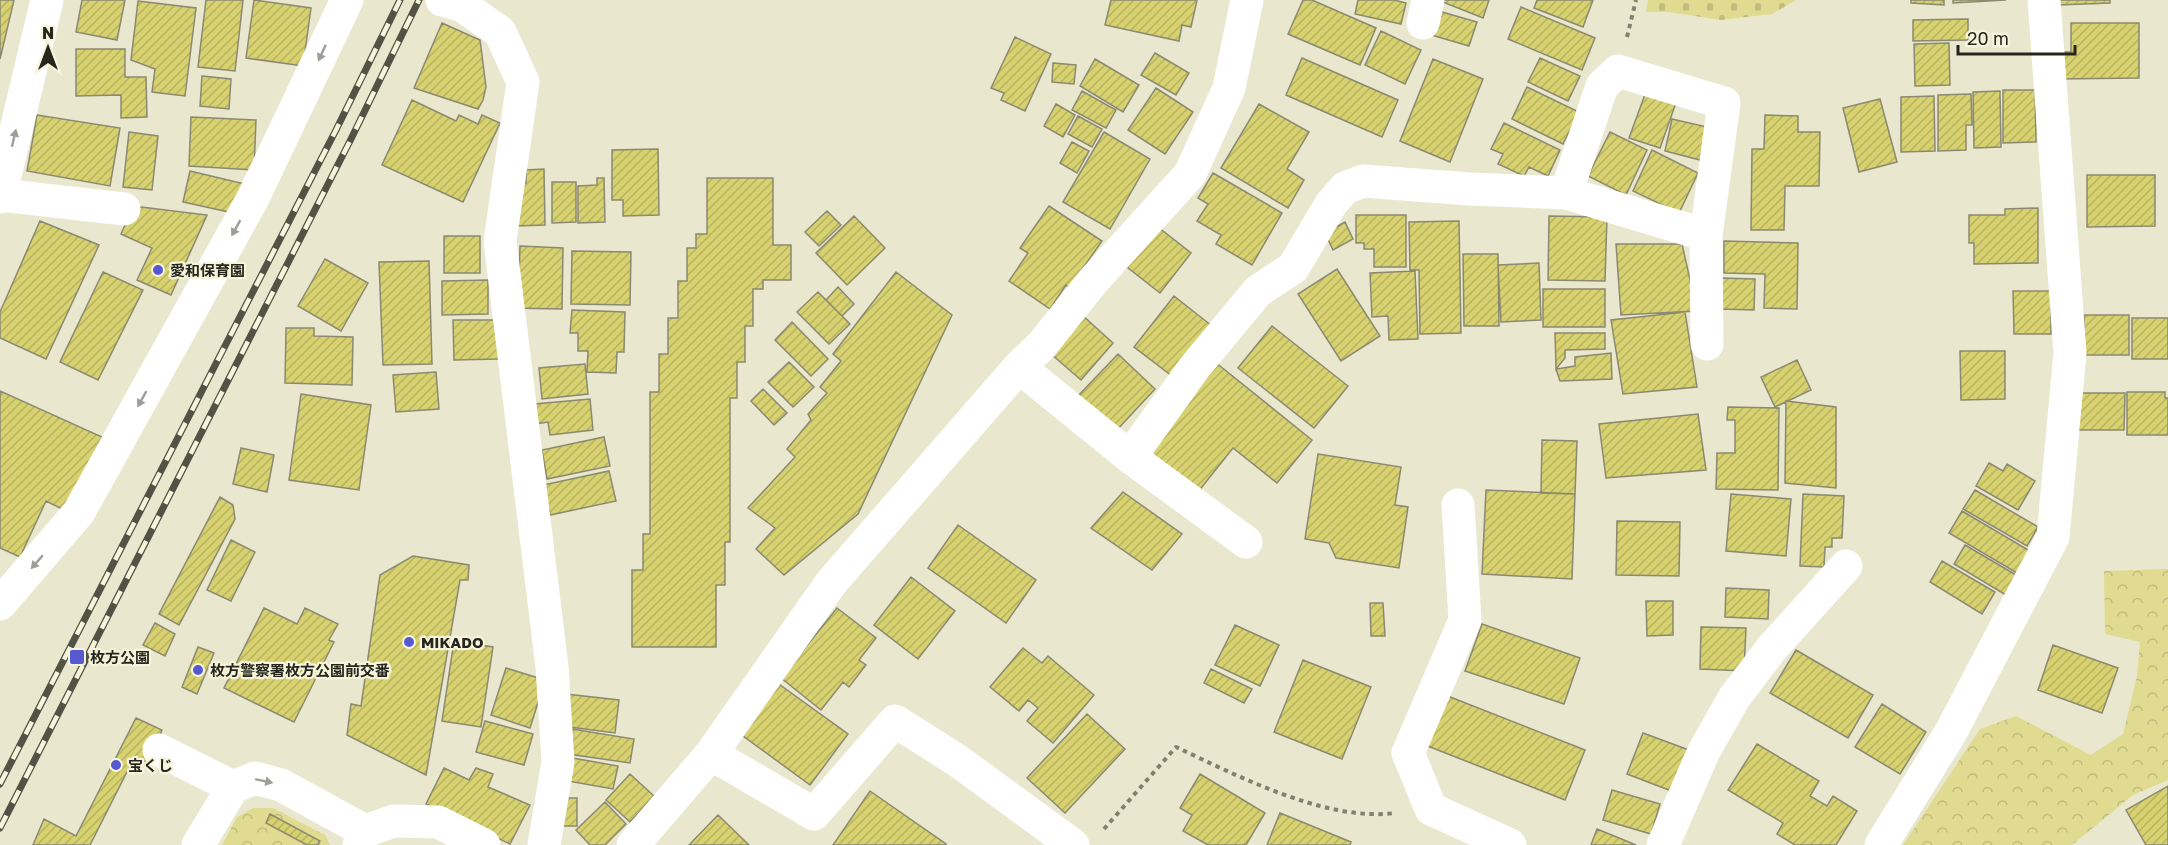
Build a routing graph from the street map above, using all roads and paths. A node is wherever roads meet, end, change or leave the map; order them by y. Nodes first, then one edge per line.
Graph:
1 (47, 0) edge
2 (347, 0) edge
3 (442, 0) edge
4 (1247, 0) edge
5 (2044, 0) edge
6 (1566, 193) junction
7 (0, 196) edge
8 (124, 209) dead end
9 (1707, 235) junction
10 (1707, 344) dead end
11 (1019, 367) junction
12 (1130, 457) junction
13 (1458, 505) dead end
14 (1246, 542) dead end
15 (1846, 566) dead end
16 (0, 604) edge
17 (159, 750) dead end
18 (711, 754) junction
19 (234, 787) junction
20 (1431, 809) junction
21 (362, 838) edge
22 (1085, 841) edge
23 (198, 845) edge
24 (484, 845) edge
25 (544, 845) edge
26 (633, 845) edge
27 (1510, 845) edge
28 (1663, 845) edge
29 (1881, 845) edge

7 -> 1 street
2 -> 16 street
3 - 25 street
4 - 11 street
5 - 29 street
6 - 9 street
6 - 9 street
6 - 12 street
7 - 8 street
9 - 10 street
11 - 12 street
11 - 18 street
12 - 14 street
13 - 20 street
15 - 28 street
17 - 19 street
18 - 22 street
18 - 26 street
19 -> 21 street
19 - 23 street
20 - 22 path
20 - 27 street
21 - 24 street

